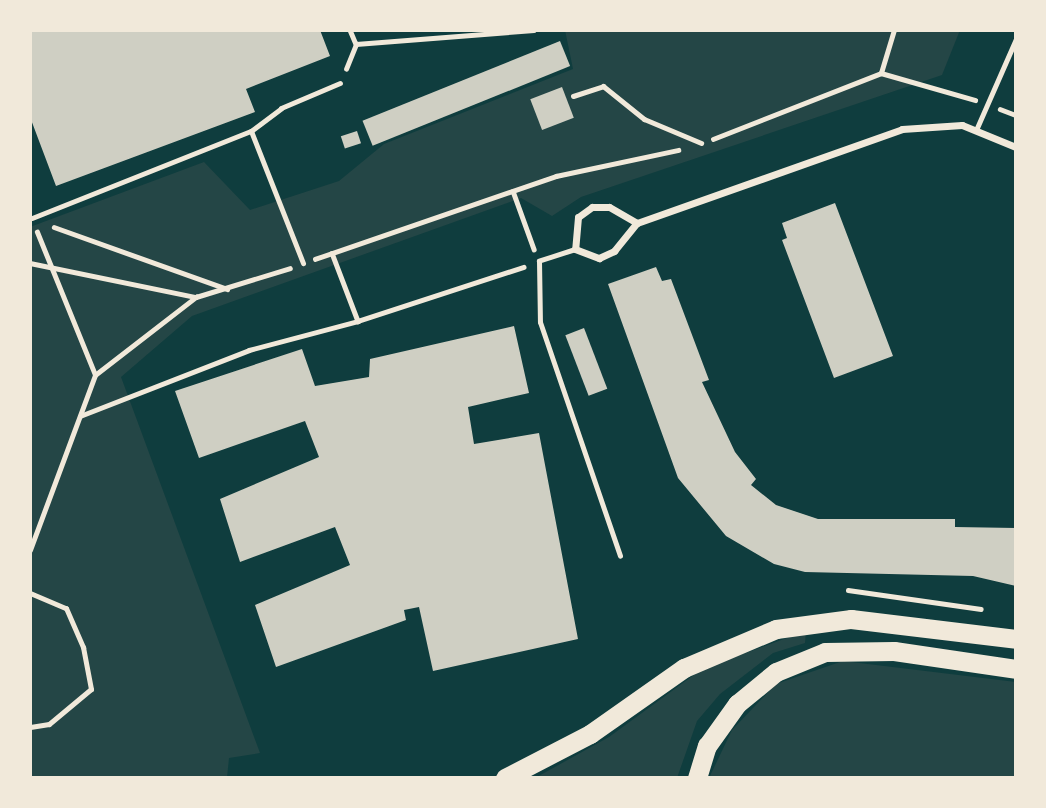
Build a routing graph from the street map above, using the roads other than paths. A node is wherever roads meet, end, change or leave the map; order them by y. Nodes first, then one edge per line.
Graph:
1 (1016, 39) edge
2 (340, 83) road end
3 (573, 96) dead end
4 (976, 130) junction
5 (251, 131) junction
6 (701, 143) road end
7 (1016, 147) edge
8 (32, 218) road end
9 (637, 223) junction
10 (575, 249) junction
11 (303, 263) road end
12 (620, 556) dead end
13 (30, 593) edge
14 (1016, 639) edge
15 (1016, 669) edge
16 (30, 727) edge
17 (505, 778) edge
18 (697, 778) edge

1 - 4 lane
2 - 5 lane
3 - 6 lane
4 - 7 street
4 - 9 street
5 - 8 lane
5 - 11 lane
9 - 10 street
9 - 10 street
10 - 12 lane
13 - 16 lane
14 - 17 highway
15 - 18 highway

